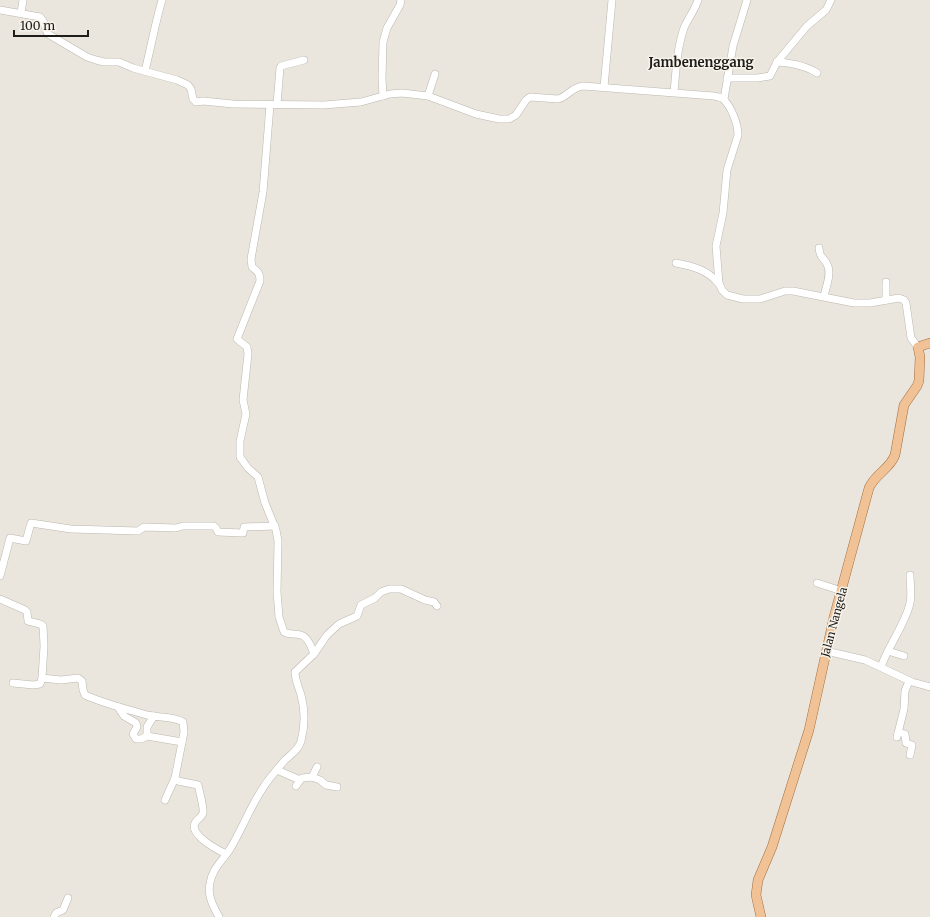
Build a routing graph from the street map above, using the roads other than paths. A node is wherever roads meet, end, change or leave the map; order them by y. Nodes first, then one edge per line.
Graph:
1 (24, 0) edge
2 (162, 0) edge
3 (401, 0) edge
4 (612, 0) edge
5 (698, 0) edge
6 (747, 0) edge
7 (831, 0) edge
8 (0, 10) edge
9 (21, 13) junction
10 (304, 60) dead end
11 (777, 62) junction
12 (145, 71) junction
13 (817, 73) dead end
14 (435, 74) dead end
15 (727, 78) junction
16 (604, 87) junction
17 (674, 92) junction
18 (384, 96) junction
19 (428, 96) junction
20 (724, 99) junction
21 (274, 104) junction
22 (819, 248) dead end
23 (676, 263) dead end
24 (886, 282) dead end
25 (719, 283) junction
26 (824, 296) junction
27 (886, 300) junction
28 (930, 343) edge
29 (918, 347) junction
30 (275, 526) junction
31 (910, 575) dead end
32 (0, 576) edge
33 (817, 583) dead end
34 (842, 591) junction
35 (0, 599) edge
36 (437, 606) dead end
37 (826, 651) junction
38 (888, 651) junction
39 (314, 654) junction
40 (904, 656) dead end
41 (881, 667) junction
42 (42, 678) junction
43 (909, 681) junction
44 (13, 683) dead end
45 (930, 687) edge
46 (118, 707) junction
47 (154, 716) junction
48 (147, 736) junction
49 (182, 742) junction
50 (910, 755) dead end
51 (317, 767) dead end
52 (278, 770) junction
53 (312, 777) junction
54 (175, 778) junction
55 (337, 787) dead end
56 (165, 800) dead end
57 (226, 854) junction
58 (68, 898) dead end
59 (54, 917) edge
60 (219, 917) edge
61 (760, 917) edge

1 - 9 street
2 - 12 street
3 - 18 street
4 - 16 street
5 - 17 street
6 - 15 street
7 - 11 street
8 - 9 street
9 - 12 street
10 - 21 street
11 - 13 street
11 - 15 street
12 - 21 street
14 - 19 street
15 - 20 street
16 - 17 street
16 - 19 street
17 - 20 street
18 - 19 street
18 - 21 street
20 - 25 street
21 - 30 street
22 - 26 street
23 - 25 street
24 - 27 street
25 - 26 street
26 - 27 street
27 - 29 street
28 - 29 main road
29 - 34 main road, Jalan Nangela
30 - 32 street
30 - 39 street
31 - 38 street
33 - 34 street
34 - 37 main road, Jalan Nangela
35 - 42 street
36 - 39 street
37 - 41 street
37 - 61 main road, Jalan Nangela
38 - 40 street
38 - 41 street
39 - 52 street
41 - 43 street
42 - 44 street
42 - 46 street
43 - 45 street
43 - 50 street
46 - 47 street
46 - 48 street
47 - 48 street
47 - 49 street
48 - 49 street
49 - 54 street
51 - 53 street
52 - 53 street
52 - 57 street
53 - 55 street
54 - 56 street
54 - 57 street
57 - 60 street
58 - 59 street

